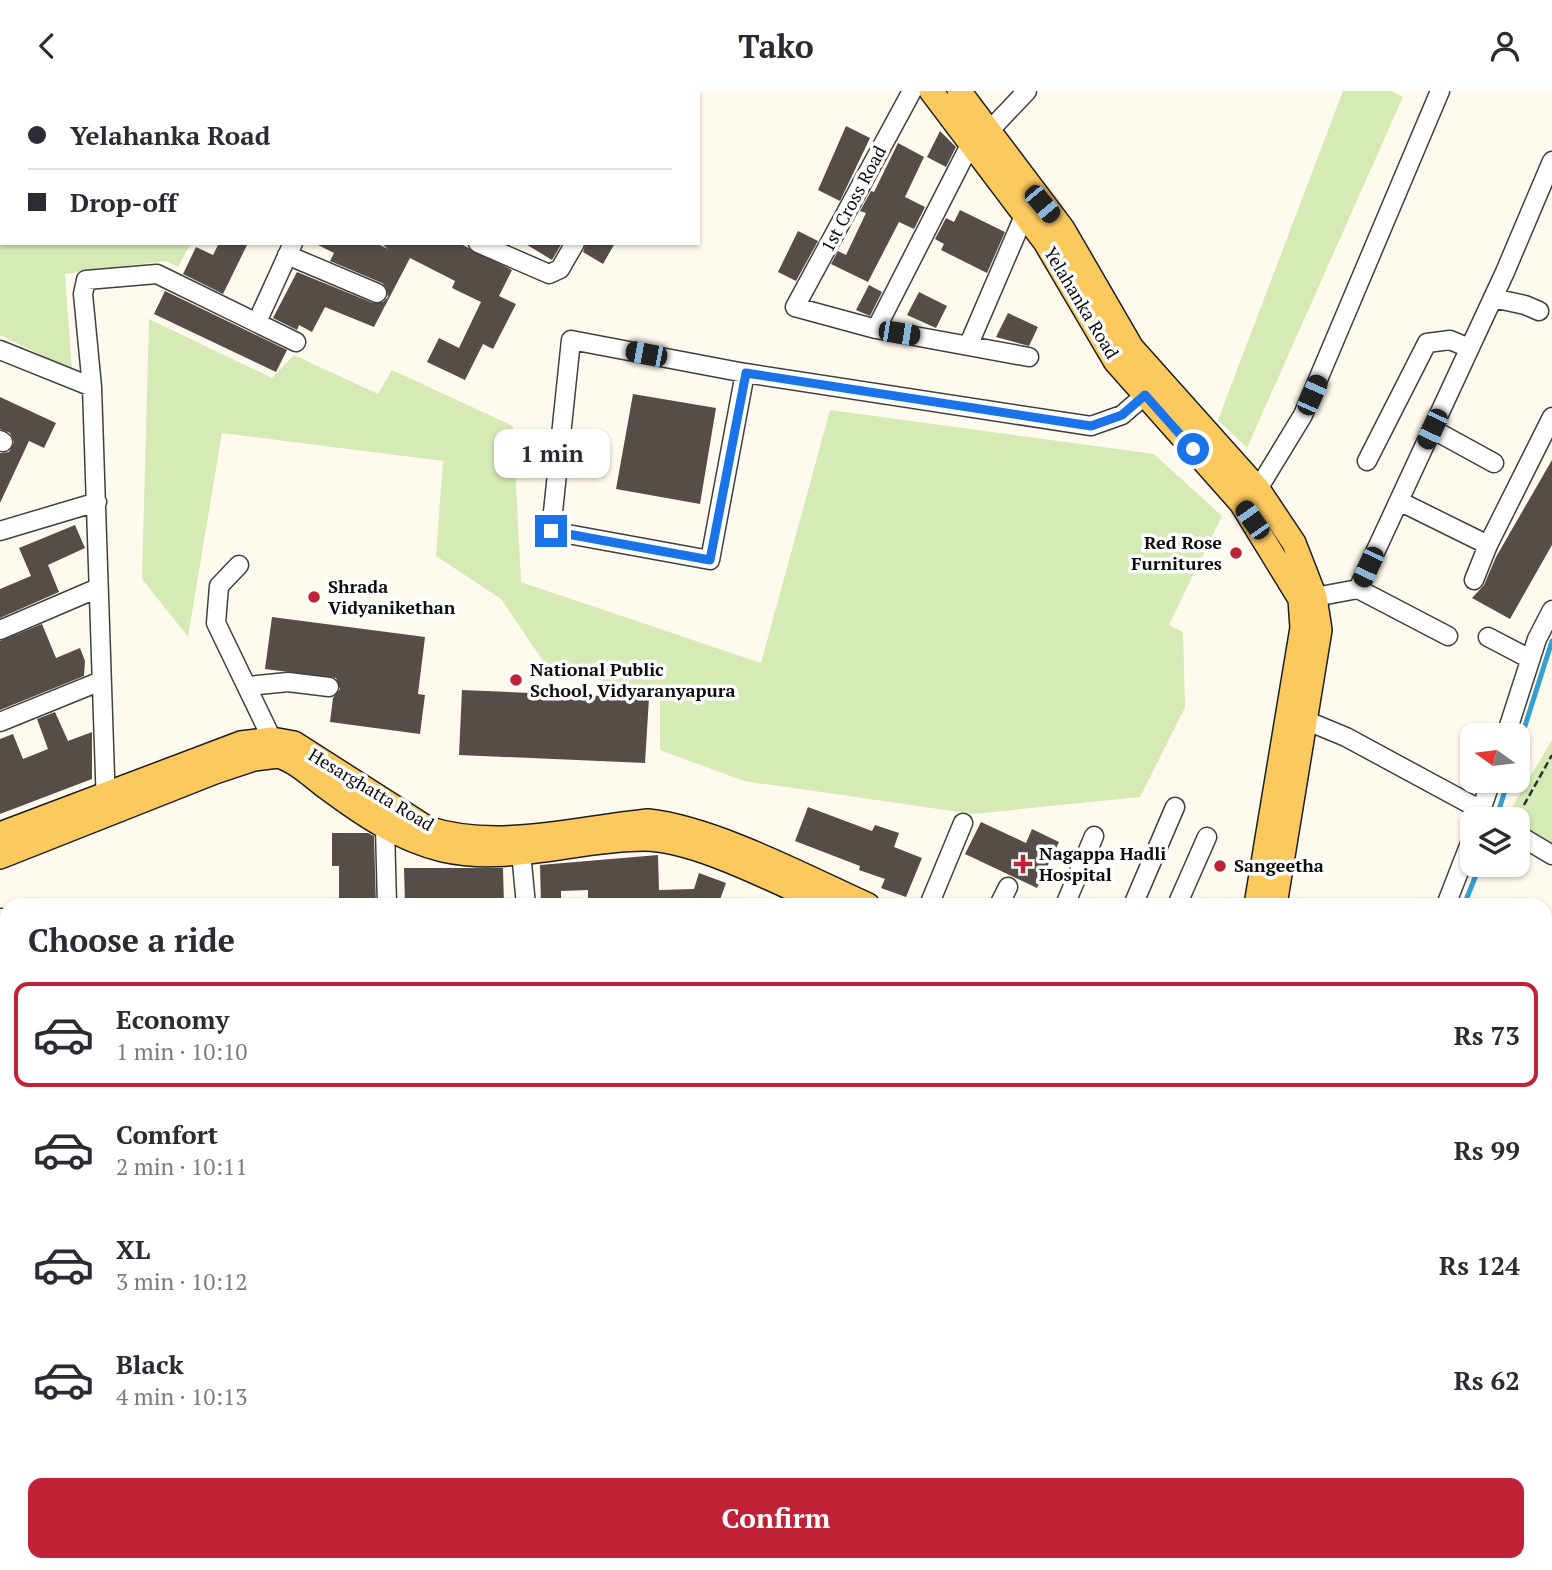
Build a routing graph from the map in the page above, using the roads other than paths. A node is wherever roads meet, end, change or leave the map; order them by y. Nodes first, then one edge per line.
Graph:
1 (912, 91) edge
2 (931, 91) edge
3 (959, 91) edge
4 (1027, 91) edge
5 (1440, 91) edge
6 (981, 135) junction
7 (1552, 161) edge
8 (1024, 216) junction
9 (483, 245) edge
10 (574, 245) edge
11 (290, 249) edge
12 (377, 293) dead end
13 (1493, 298) junction
14 (1539, 311) dead end
15 (257, 322) junction
16 (876, 329) junction
17 (296, 342) dead end
18 (969, 344) junction
19 (1469, 348) junction
20 (0, 350) edge
21 (1029, 357) dead end
22 (746, 373) junction
23 (92, 387) junction
24 (1145, 395) junction
25 (1552, 417) edge
26 (1432, 429) junction
27 (1367, 461) dead end
28 (1494, 463) dead end
29 (1249, 496) junction
30 (97, 502) junction
31 (1399, 502) junction
32 (0, 531) edge
33 (1488, 545) junction
34 (239, 565) dead end
35 (1474, 580) dead end
36 (98, 588) junction
37 (1358, 589) junction
38 (1315, 597) junction
39 (1552, 610) edge
40 (0, 629) edge
41 (1448, 636) dead end
42 (1488, 637) dead end
43 (1530, 659) junction
44 (101, 681) junction
45 (248, 686) junction
46 (328, 687) dead end
47 (1305, 720) junction
48 (0, 722) edge
49 (1510, 723) edge
50 (272, 739) junction
51 (105, 803) junction
52 (1175, 807) dead end
53 (1465, 807) edge
54 (963, 823) dead end
55 (385, 828) junction
56 (0, 834) edge
57 (1094, 837) dead end
58 (1207, 837) dead end
59 (1530, 842) edge
60 (520, 845) junction
61 (1552, 855) edge
62 (0, 857) edge
63 (1460, 869) edge
64 (1008, 887) dead end
65 (387, 898) edge
66 (525, 898) edge
67 (812, 898) edge
68 (853, 898) edge
69 (932, 898) edge
70 (1002, 898) edge
71 (1068, 898) edge
72 (1136, 898) edge
73 (1180, 898) edge
74 (1260, 898) edge
75 (1260, 898) edge
76 (1449, 898) edge

1 - 16 street, 1st Cross Road
2 - 6 main road, Yelahanka Road
3 - 6 main road, Yelahanka Road
4 - 6 street
5 - 29 street
6 - 8 main road, Yelahanka Road
6 - 16 street
6 - 29 main road, Yelahanka Road
7 - 13 street
8 - 18 street
8 - 24 main road, Yelahanka Road
9 - 10 street
11 - 12 street
11 - 15 street
13 - 14 street
13 - 19 street
15 - 17 street
15 - 23 street
16 - 18 street
18 - 21 street
19 - 26 street
19 - 27 street
20 - 23 street
22 - 22 street
22 - 24 street
23 - 30 street
24 - 29 main road, Yelahanka Road
25 - 33 street
26 - 28 street
26 - 31 street
29 - 38 main road, Yelahanka Road
29 - 74 main road, Yelahanka Road
30 - 32 street
30 - 36 street
31 - 33 street
31 - 37 street
33 - 35 street
34 - 45 street
36 - 40 street
36 - 44 street
37 - 38 street
37 - 41 street
38 - 47 main road, Yelahanka Road
39 - 43 street
42 - 43 street
43 - 49 street
44 - 48 street
44 - 51 street
45 - 46 street
45 - 50 street
47 - 53 street
47 - 75 main road, Yelahanka Road
50 - 51 main road, Hesarghatta Road
50 - 60 main road, Hesarghatta Road
51 - 55 main road, Hesarghatta Road
51 - 56 main road, Hesarghatta Road
51 - 62 main road, Hesarghatta Road
52 - 72 street
54 - 69 street
55 - 60 main road, Hesarghatta Road
55 - 65 street
57 - 71 street
58 - 73 street
59 - 61 street
60 - 66 street
60 - 67 main road, Hesarghatta Road
60 - 68 main road, Hesarghatta Road
63 - 76 street
64 - 70 street

